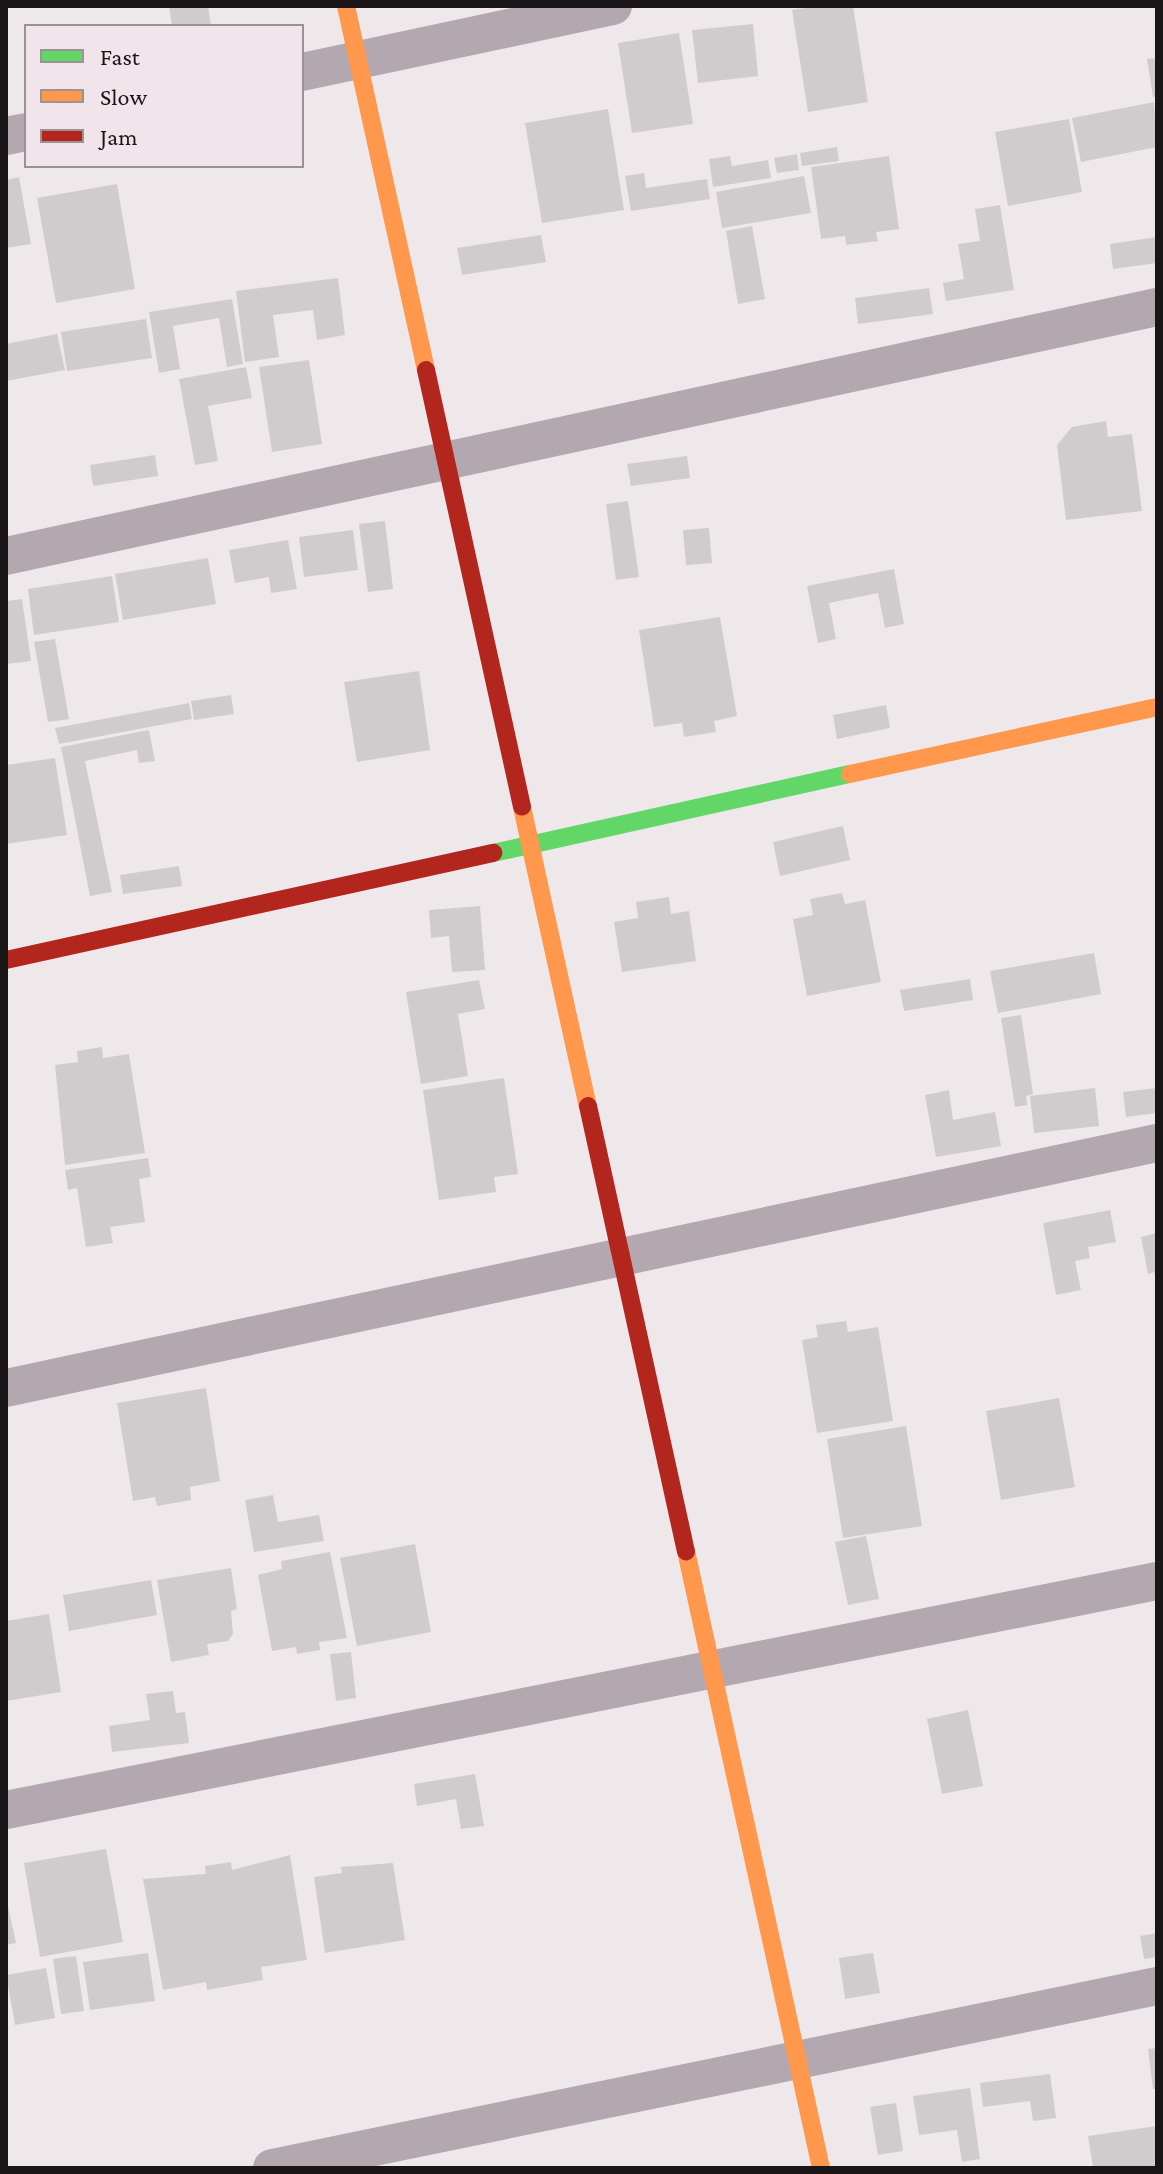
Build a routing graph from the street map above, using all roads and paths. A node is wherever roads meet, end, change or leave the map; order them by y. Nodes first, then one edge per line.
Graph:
1 (346, 6) edge
2 (613, 6) edge
3 (357, 61) junction
4 (304, 72) edge
5 (1157, 307) edge
6 (443, 464) junction
7 (6, 556) edge
8 (1157, 707) edge
9 (528, 845) junction
10 (6, 960) edge
11 (1157, 1143) edge
12 (619, 1258) junction
13 (6, 1388) edge
14 (1157, 1581) edge
15 (709, 1666) junction
16 (6, 1810) edge
17 (1157, 1986) edge
18 (796, 2059) junction
19 (272, 2168) edge
20 (821, 2168) edge

1 - 3 main road
2 - 3 street
3 - 4 street
3 - 6 main road
5 - 6 street
6 - 7 street
6 - 9 main road
8 - 9 main road
9 - 10 main road
9 - 12 main road
11 - 12 street
12 - 13 street
12 - 15 main road
14 - 15 street
15 - 16 street
15 - 18 main road
17 - 18 street
18 - 19 street
18 - 20 main road

